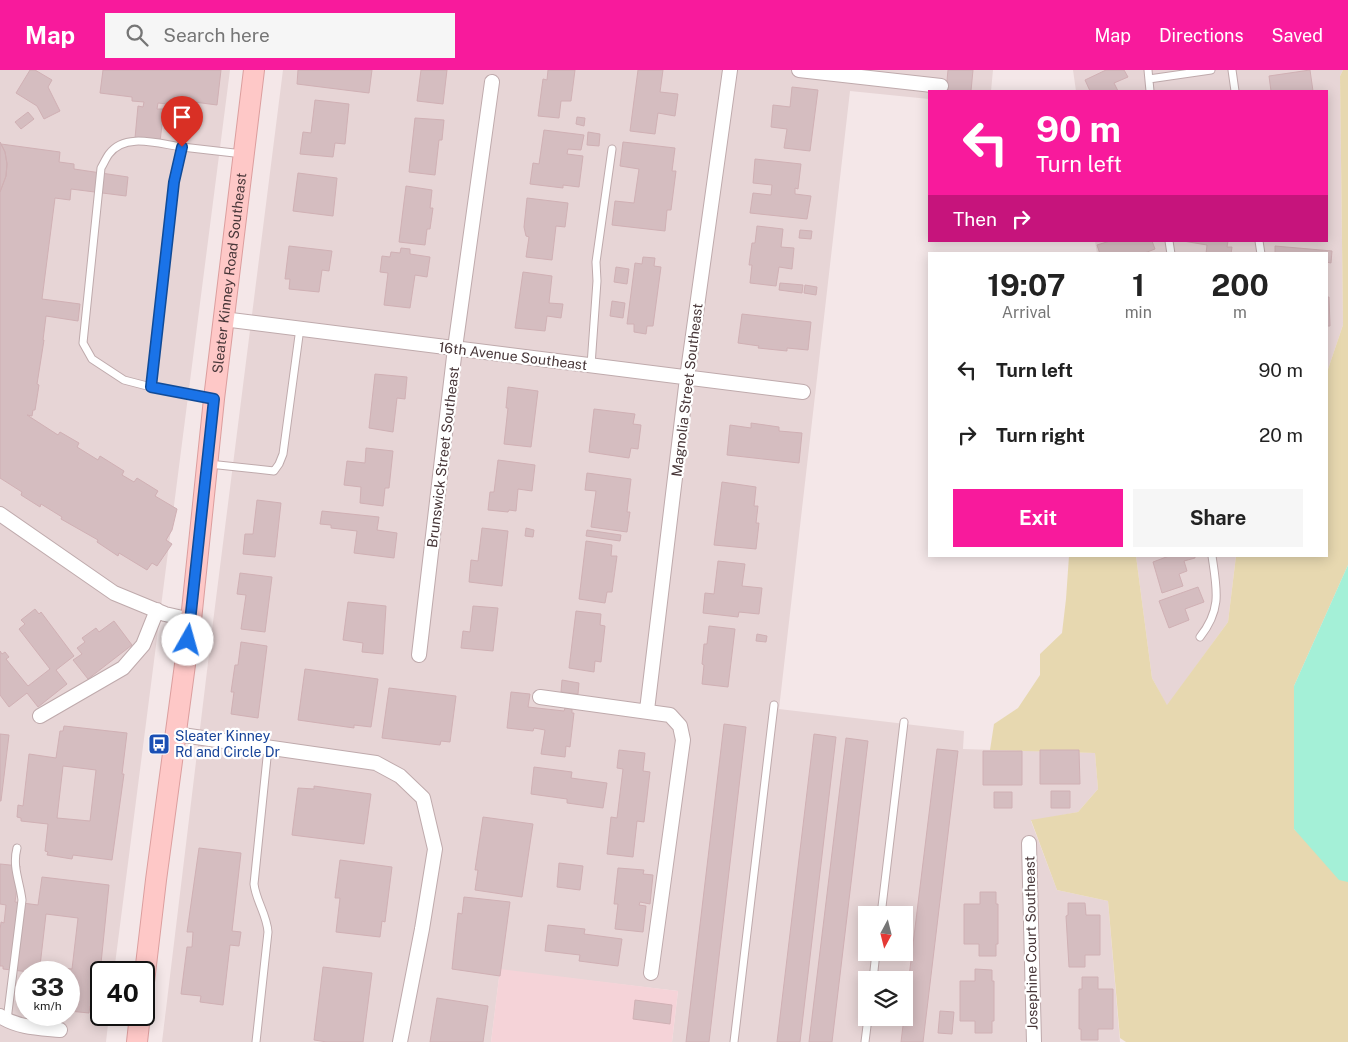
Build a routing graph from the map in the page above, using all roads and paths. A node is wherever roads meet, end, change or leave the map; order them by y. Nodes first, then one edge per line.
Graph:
1 (254, 70) edge
2 (730, 70) edge
3 (799, 70) edge
4 (1148, 70) edge
5 (1211, 70) edge
6 (1232, 70) edge
7 (1149, 80) junction
8 (492, 82) dead end
9 (941, 86) dead end
10 (1150, 90) edge
11 (1235, 90) edge
12 (182, 147) junction
13 (612, 150) dead end
14 (244, 154) junction
15 (224, 319) junction
16 (300, 328) junction
17 (456, 348) junction
18 (591, 366) junction
19 (688, 378) junction
20 (151, 387) junction
21 (803, 392) dead end
22 (214, 399) junction
23 (206, 463) junction
24 (1, 518) edge
25 (1212, 557) edge
26 (157, 610) junction
27 (191, 620) junction
28 (1200, 637) dead end
29 (419, 655) dead end
30 (540, 697) dead end
31 (774, 705) dead end
32 (647, 710) junction
33 (40, 716) dead end
34 (904, 722) dead end
35 (175, 734) junction
36 (268, 748) junction
37 (1029, 843) dead end
38 (17, 848) dead end
39 (882, 906) edge
40 (147, 961) edge
41 (651, 973) dead end
42 (3, 1018) edge
43 (139, 1026) edge
44 (867, 1026) edge
45 (60, 1030) dead end
46 (137, 1042) edge
47 (256, 1042) edge
48 (400, 1042) edge
49 (734, 1042) edge
50 (865, 1042) edge
51 (1034, 1042) edge

1 - 14 street, Sleater Kinney Road Southeast
2 - 19 street, Magnolia Street Southeast
3 - 9 street
4 - 7 lane
5 - 7 lane
6 - 11 lane
7 - 10 lane
8 - 17 street, Brunswick Street Southeast
12 - 14 lane
12 - 20 lane
12 - 20 lane
13 - 18 lane
14 - 15 street, Sleater Kinney Road Southeast
15 - 16 street, 16th Avenue Southeast
15 - 22 street, Sleater Kinney Road Southeast
16 - 17 street, 16th Avenue Southeast
16 - 23 lane
17 - 18 street, 16th Avenue Southeast
17 - 29 street, Brunswick Street Southeast
18 - 19 street, 16th Avenue Southeast
19 - 21 street, 16th Avenue Southeast
19 - 32 street, Magnolia Street Southeast
20 - 22 lane
22 - 23 street, Sleater Kinney Road Southeast
23 - 27 street, Sleater Kinney Road Southeast
24 - 26 street
25 - 28 lane
26 - 27 street
26 - 33 street
27 - 35 street, Sleater Kinney Road Southeast
30 - 32 street
31 - 49 lane
32 - 41 street
34 - 39 lane
35 - 36 street
35 - 40 street, Sleater Kinney Road Southeast
36 - 47 lane
36 - 48 street
37 - 51 street, Josephine Court Southeast
38 - 42 lane
42 - 45 street
43 - 46 street
44 - 50 lane

